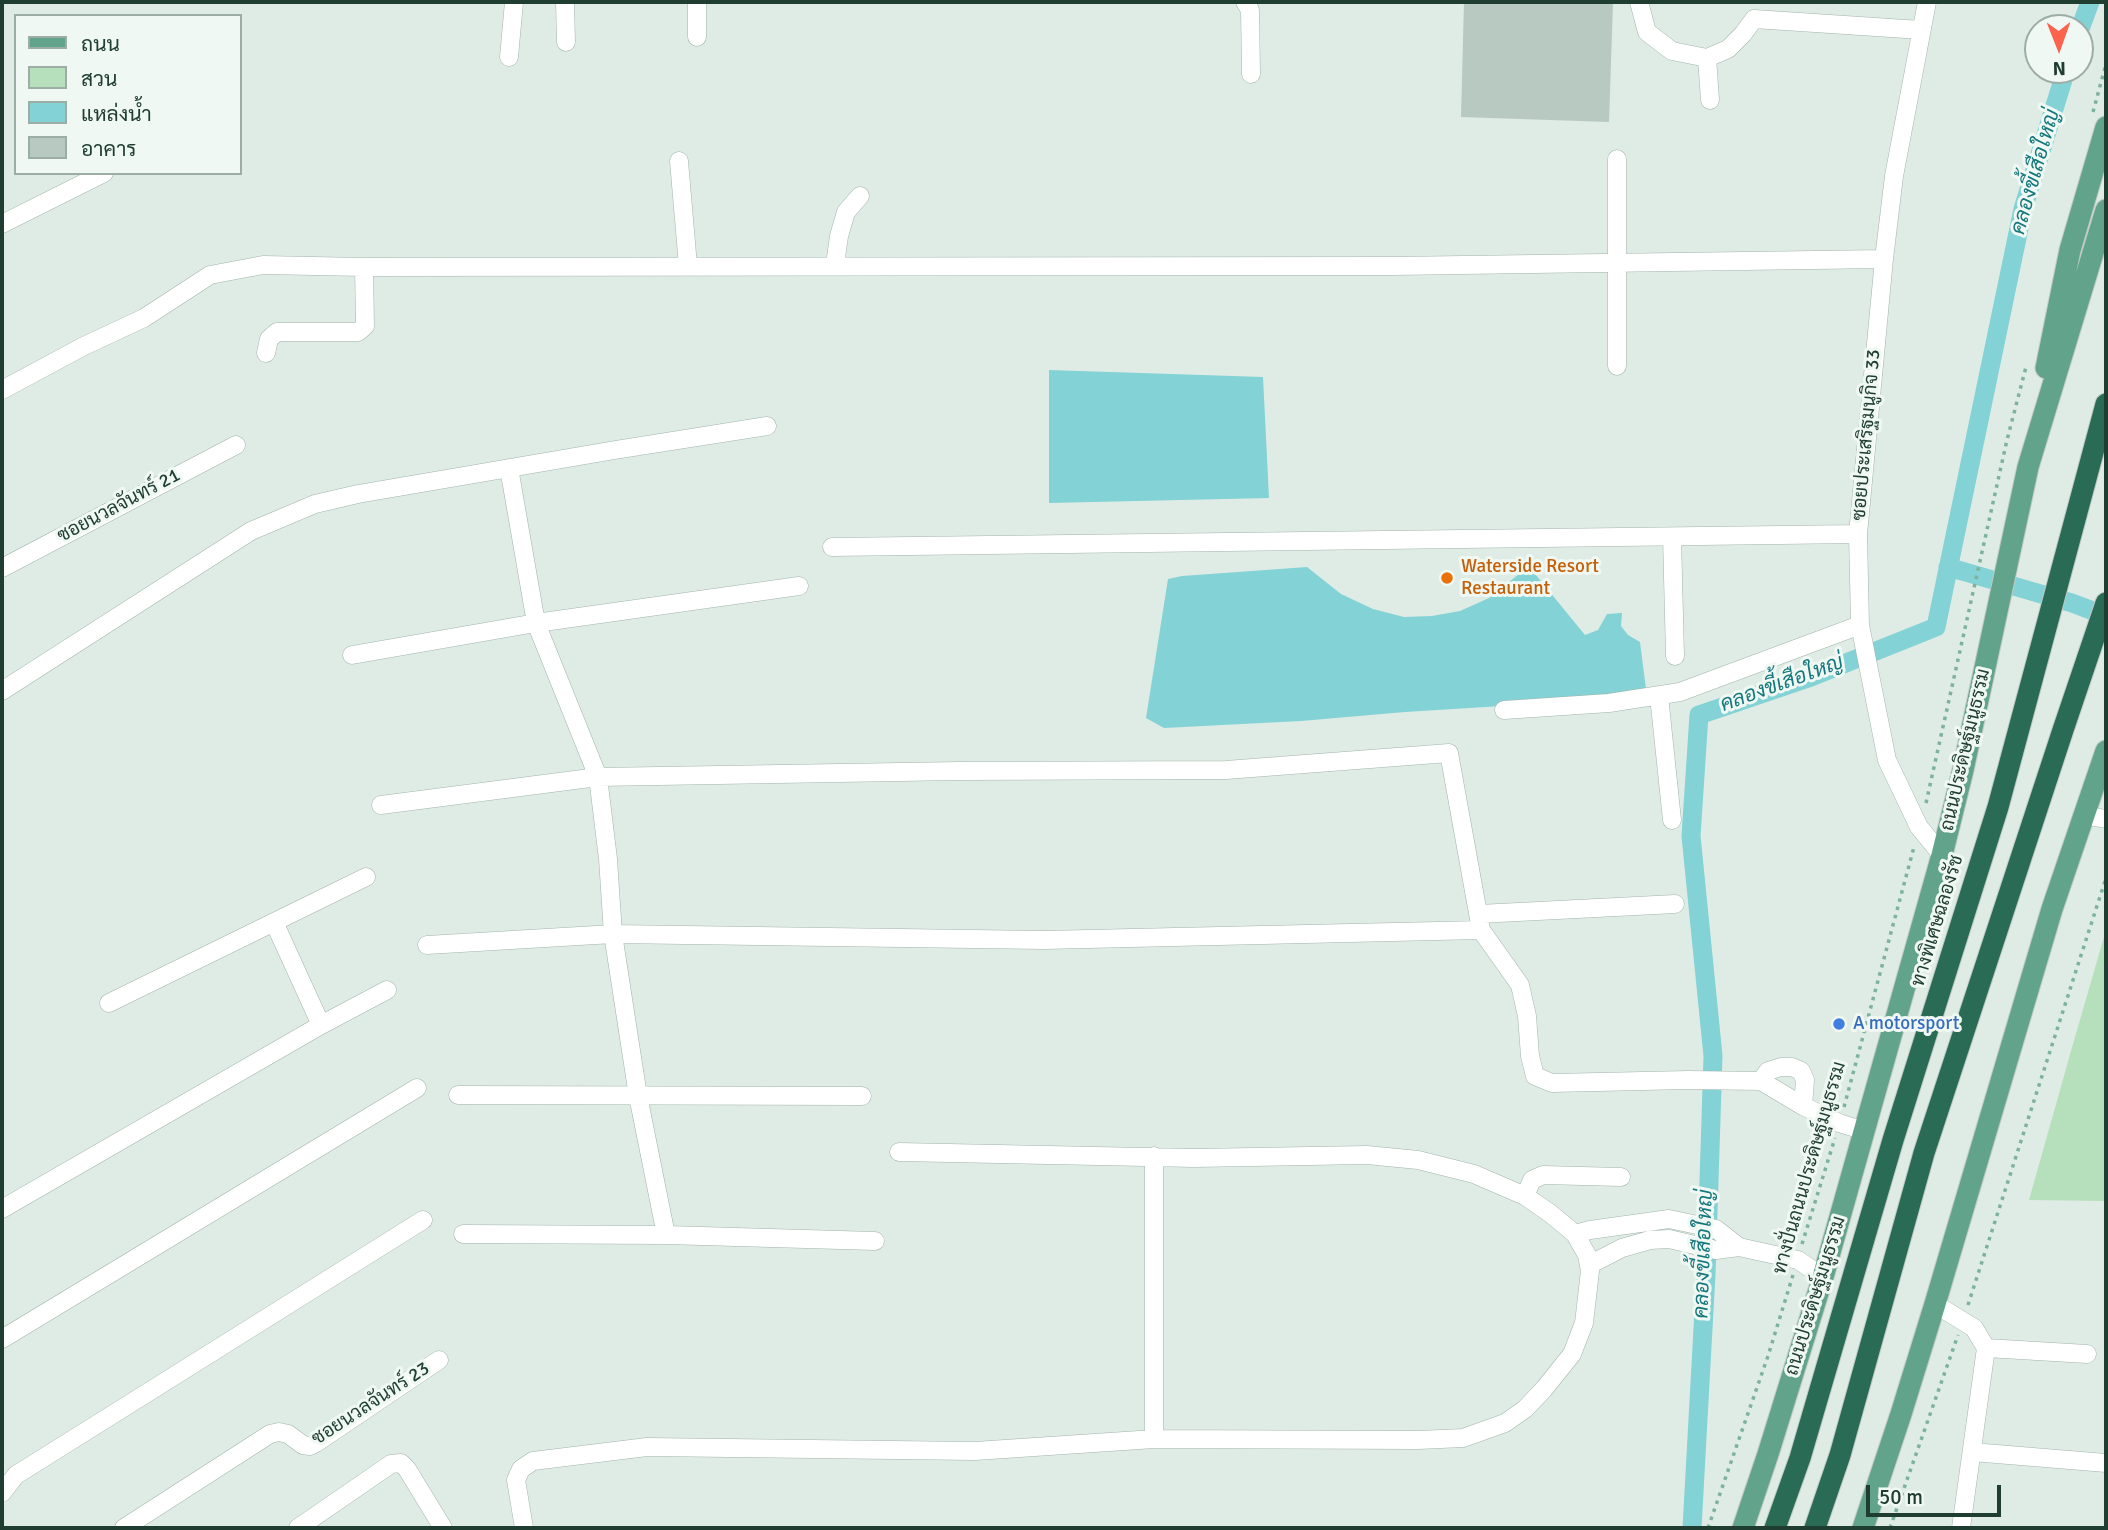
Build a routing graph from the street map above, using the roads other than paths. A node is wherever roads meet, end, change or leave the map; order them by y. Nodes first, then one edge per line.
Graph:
1 (514, 2) edge
2 (565, 2) edge
3 (697, 2) edge
4 (1245, 2) edge
5 (1639, 2) edge
6 (1927, 2) edge
7 (1755, 10) edge
8 (1921, 30) junction
9 (697, 37) dead end
10 (566, 42) dead end
11 (509, 57) dead end
12 (1707, 58) junction
13 (1251, 74) dead end
14 (1710, 100) dead end
15 (2106, 127) edge
16 (1617, 159) dead end
17 (680, 161) dead end
18 (100, 175) edge
19 (860, 196) dead end
20 (2106, 210) edge
21 (2, 224) edge
22 (1884, 259) junction
23 (1618, 263) junction
24 (835, 265) junction
25 (688, 266) junction
26 (364, 267) junction
27 (266, 353) dead end
28 (1617, 366) dead end
29 (2, 390) edge
30 (2106, 404) edge
31 (767, 426) dead end
32 (236, 445) dead end
33 (2028, 467) junction
34 (509, 468) junction
35 (1858, 534) junction
36 (1672, 537) junction
37 (832, 547) dead end
38 (2, 568) edge
39 (799, 586) dead end
40 (2106, 603) edge
41 (536, 623) junction
42 (1860, 625) junction
43 (352, 655) dead end
44 (1675, 656) dead end
45 (2, 691) edge
46 (1659, 696) junction
47 (1504, 710) dead end
48 (2106, 751) edge
49 (598, 777) junction
50 (382, 805) dead end
51 (2083, 815) junction
52 (2106, 819) edge
53 (1672, 820) dead end
54 (1942, 855) junction
55 (366, 877) dead end
56 (1675, 904) dead end
57 (274, 922) junction
58 (1480, 922) junction
59 (612, 934) junction
60 (427, 945) dead end
61 (387, 990) dead end
62 (109, 1003) dead end
63 (321, 1025) junction
64 (1762, 1081) junction
65 (416, 1088) dead end
66 (458, 1095) dead end
67 (638, 1096) junction
68 (862, 1096) dead end
69 (1803, 1106) junction
70 (1865, 1131) junction
71 (899, 1152) dead end
72 (1154, 1156) junction
73 (1621, 1177) dead end
74 (1525, 1196) junction
75 (2, 1209) edge
76 (423, 1220) dead end
77 (463, 1234) dead end
78 (1576, 1234) junction
79 (666, 1235) junction
80 (875, 1241) dead end
81 (1739, 1247) junction
82 (1588, 1265) junction
83 (1823, 1277) junction
84 (1935, 1304) junction
85 (2, 1339) edge
86 (1986, 1348) junction
87 (2087, 1354) dead end
88 (439, 1360) dead end
89 (1154, 1439) junction
90 (1972, 1452) junction
91 (2106, 1464) edge
92 (2, 1493) edge
93 (305, 1526) edge
94 (124, 1528) edge
95 (443, 1528) edge
96 (524, 1528) edge
97 (1743, 1528) edge
98 (1775, 1528) edge
99 (1815, 1528) edge
100 (1863, 1528) edge
101 (1961, 1528) edge

1 - 11 street
2 - 10 street
3 - 9 street
4 - 13 street
5 - 12 street
6 - 8 street, ซอยประเสริฐมนูกิจ 33
7 - 8 street
7 - 12 street
8 - 22 street, ซอยประเสริฐมนูกิจ 33
12 - 14 street
15 - 33 main road
16 - 23 street
17 - 25 street
18 - 21 street
19 - 24 street
20 - 33 main road, ถนนประดิษฐ์มนูธรรม
22 - 23 street
22 - 35 street, ซอยประเสริฐมนูกิจ 33
23 - 24 street
23 - 28 street
24 - 25 street
25 - 26 street
26 - 27 street
26 - 29 street
30 - 98 highway, ทางพิเศษฉลองรัช
31 - 34 street
32 - 38 street, ซอยนวลจันทร์ 21
33 - 54 main road, ถนนประดิษฐ์มนูธรรม
34 - 41 street
34 - 45 street
35 - 36 street
35 - 42 street, ซอยประเสริฐมนูกิจ 33
36 - 37 street
36 - 44 street
39 - 41 street
40 - 99 highway
41 - 43 street
41 - 49 street
42 - 46 street
42 - 54 street, ซอยประเสริฐมนูกิจ 33
46 - 47 street
46 - 53 street
48 - 51 main road
49 - 50 street
49 - 58 street
49 - 59 street
51 - 52 street
51 - 84 main road
54 - 70 main road, ถนนประดิษฐ์มนูธรรม
55 - 57 street
56 - 58 street
57 - 62 street
57 - 63 street
58 - 59 street
58 - 64 street
59 - 60 street
59 - 67 street
61 - 63 street
63 - 75 street
64 - 69 street
64 - 69 street
65 - 85 street
66 - 67 street
67 - 68 street
67 - 79 street
69 - 70 street
70 - 83 main road, ถนนประดิษฐ์มนูธรรม
71 - 72 street
72 - 74 street
72 - 89 street
73 - 74 street
74 - 78 street
76 - 92 street
77 - 79 street
78 - 81 street
78 - 82 street
79 - 80 street
81 - 82 street
81 - 83 street
82 - 89 street
83 - 97 main road, ถนนประดิษฐ์มนูธรรม
84 - 86 street
84 - 100 main road
86 - 87 street
86 - 90 street
88 - 94 street, ซอยนวลจันทร์ 23
89 - 96 street
90 - 91 street
90 - 101 street
93 - 95 street

